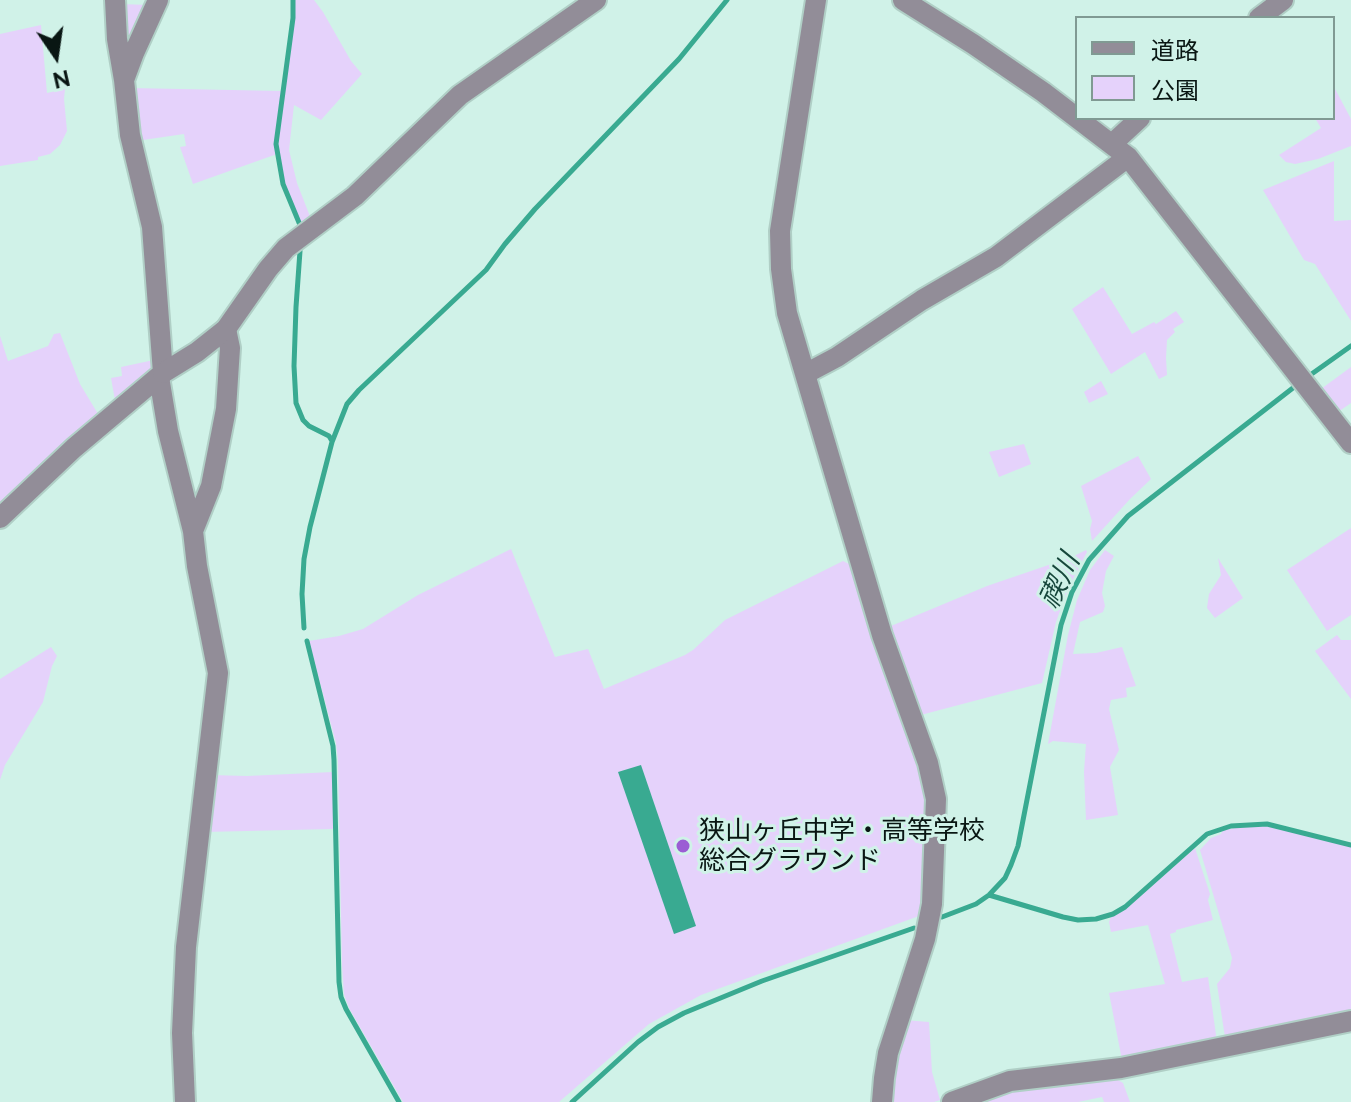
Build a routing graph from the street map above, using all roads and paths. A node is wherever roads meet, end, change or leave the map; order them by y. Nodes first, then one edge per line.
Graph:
1 (115, 0) edge
2 (158, 0) edge
3 (596, 0) edge
4 (816, 0) edge
5 (903, 0) edge
6 (1283, 0) edge
7 (1262, 16) edge
8 (124, 80) junction
9 (1075, 116) edge
10 (1080, 120) edge
11 (1139, 120) edge
12 (1120, 151) junction
13 (226, 329) junction
14 (805, 374) junction
15 (161, 375) junction
16 (1351, 443) edge
17 (0, 518) edge
18 (193, 531) junction
19 (1351, 1021) edge
20 (185, 1102) edge
21 (882, 1102) edge
22 (952, 1102) edge

1 - 8 street
2 - 8 street
3 - 13 street
4 - 14 street
5 - 9 street
6 - 7 street
8 - 15 street
10 - 12 street
11 - 12 street
12 - 14 street
12 - 16 street
13 - 15 street
13 - 18 street
14 - 21 street
15 - 17 street
15 - 18 street
18 - 20 street
19 - 22 street

